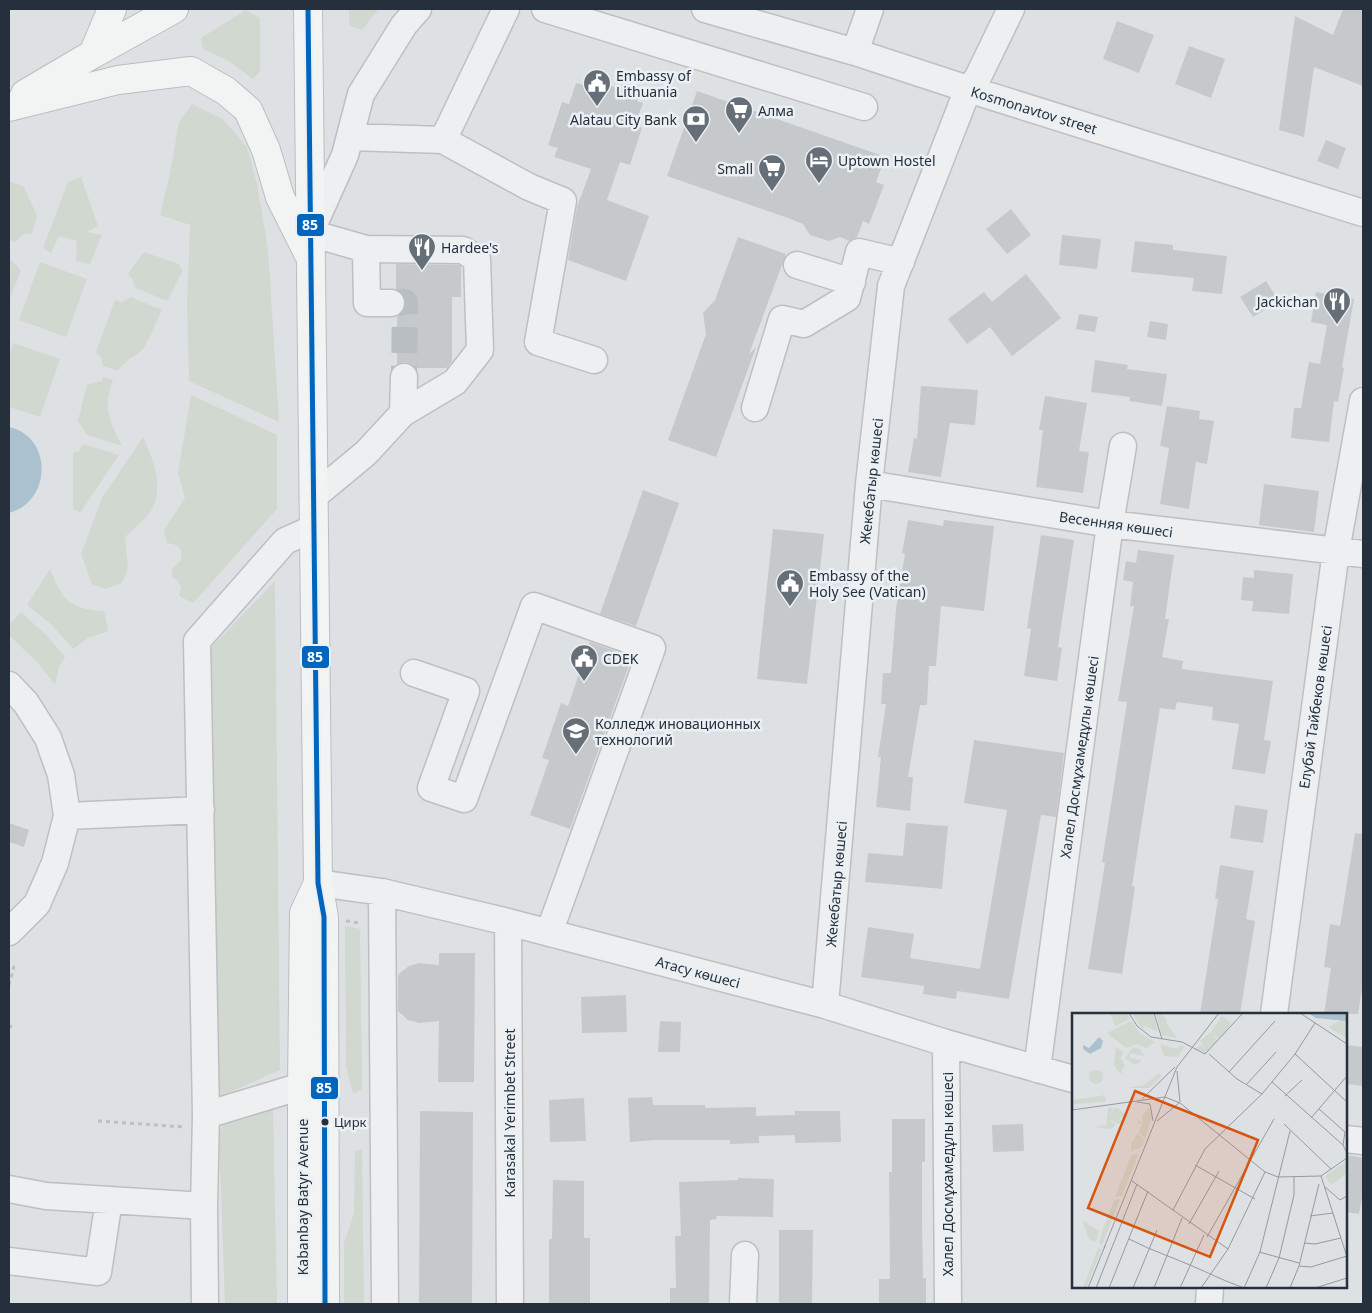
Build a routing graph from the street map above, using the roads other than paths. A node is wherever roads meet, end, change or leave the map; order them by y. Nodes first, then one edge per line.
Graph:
1 (112, 9) edge
2 (174, 9) edge
3 (308, 9) edge
4 (418, 9) edge
5 (506, 9) edge
6 (545, 9) edge
7 (705, 9) edge
8 (870, 9) edge
9 (1011, 9) edge
10 (855, 52) junction
11 (93, 54) junction
12 (968, 90) junction
13 (9, 106) edge
14 (864, 107) dead end
15 (350, 137) junction
16 (443, 140) junction
17 (1363, 213) edge
18 (311, 246) junction
19 (366, 249) junction
20 (901, 262) junction
21 (797, 265) dead end
22 (852, 282) junction
23 (391, 303) tunnel mouth
24 (594, 360) dead end
25 (404, 377) tunnel mouth
26 (1363, 401) edge
27 (755, 408) dead end
28 (403, 412) junction
29 (1122, 446) dead end
30 (869, 484) junction
31 (313, 497) junction
32 (1110, 524) junction
33 (314, 528) junction
34 (1336, 551) junction
35 (1363, 554) edge
36 (414, 673) dead end
37 (9, 685) edge
38 (201, 810) junction
39 (67, 816) junction
40 (318, 883) junction
41 (382, 892) junction
42 (508, 922) junction
43 (9, 932) edge
44 (549, 933) junction
45 (825, 1006) junction
46 (1274, 1013) edge
47 (946, 1043) junction
48 (1037, 1069) junction
49 (1072, 1079) edge
50 (302, 1086) junction
51 (198, 1121) junction
52 (1347, 1139) edge
53 (1363, 1142) edge
54 (9, 1189) edge
55 (109, 1200) junction
56 (204, 1206) junction
57 (745, 1255) dead end
58 (9, 1261) edge
59 (1210, 1288) edge
60 (205, 1304) edge
61 (302, 1304) edge
62 (325, 1304) edge
63 (384, 1304) edge
64 (510, 1304) edge
65 (743, 1304) edge
66 (948, 1304) edge
67 (1209, 1304) edge

1 - 11 main road
2 - 11 main road
3 - 18 main road, Kabanbay Batyr Avenue
4 - 15 street
5 - 16 street
6 - 14 street
7 - 10 street, Kosmonavtov street
8 - 10 street
9 - 12 street, Жекебатыр көшесі
10 - 12 street, Kosmonavtov street
11 - 13 main road
12 - 17 street, Kosmonavtov street
12 - 20 street, Жекебатыр көшесі
13 - 18 main road
15 - 16 street
15 - 18 street
16 - 24 street
18 - 19 street
18 - 31 main road, Kabanbay Batyr Avenue
19 - 23 street
19 - 28 street
20 - 22 street
20 - 30 street, Жекебатыр көшесі
21 - 22 street
22 - 27 street
25 - 28 street
26 - 34 street, Елубай Тайбеков көшесі
28 - 31 street
29 - 32 street, Халел Досмұхамедұлы көшесі
30 - 32 street, Весенняя көшесі
30 - 45 street, Жекебатыр көшесі
31 - 33 main road, Kabanbay Batyr Avenue
32 - 34 street, Весенняя көшесі
32 - 48 street, Халел Досмұхамедұлы көшесі
33 - 38 street
33 - 40 main road, Kabanbay Batyr Avenue
34 - 35 street, Весенняя көшесі
34 - 46 street, Елубай Тайбеков көшесі
36 - 44 street
37 - 39 street
38 - 39 street
38 - 51 street
39 - 43 street
40 - 41 street, Атасу көшесі
40 - 50 main road, Kabanbay Batyr Avenue
40 - 62 main road, Kabanbay Batyr Avenue
41 - 42 street, Атасу көшесі
41 - 63 street
42 - 44 street, Атасу көшесі
42 - 64 street, Karasakal Yerimbet Street
44 - 45 street, Атасу көшесі
45 - 47 street, Атасу көшесі
47 - 48 street, Атасу көшесі
47 - 66 street, Халел Досмұхамедұлы көшесі
48 - 49 street, Атасу көшесі
50 - 51 street
50 - 61 main road, Kabanbay Batyr Avenue
51 - 56 street
52 - 53 street
54 - 55 street
55 - 56 street
55 - 58 street
56 - 60 street
57 - 65 street
59 - 67 street

